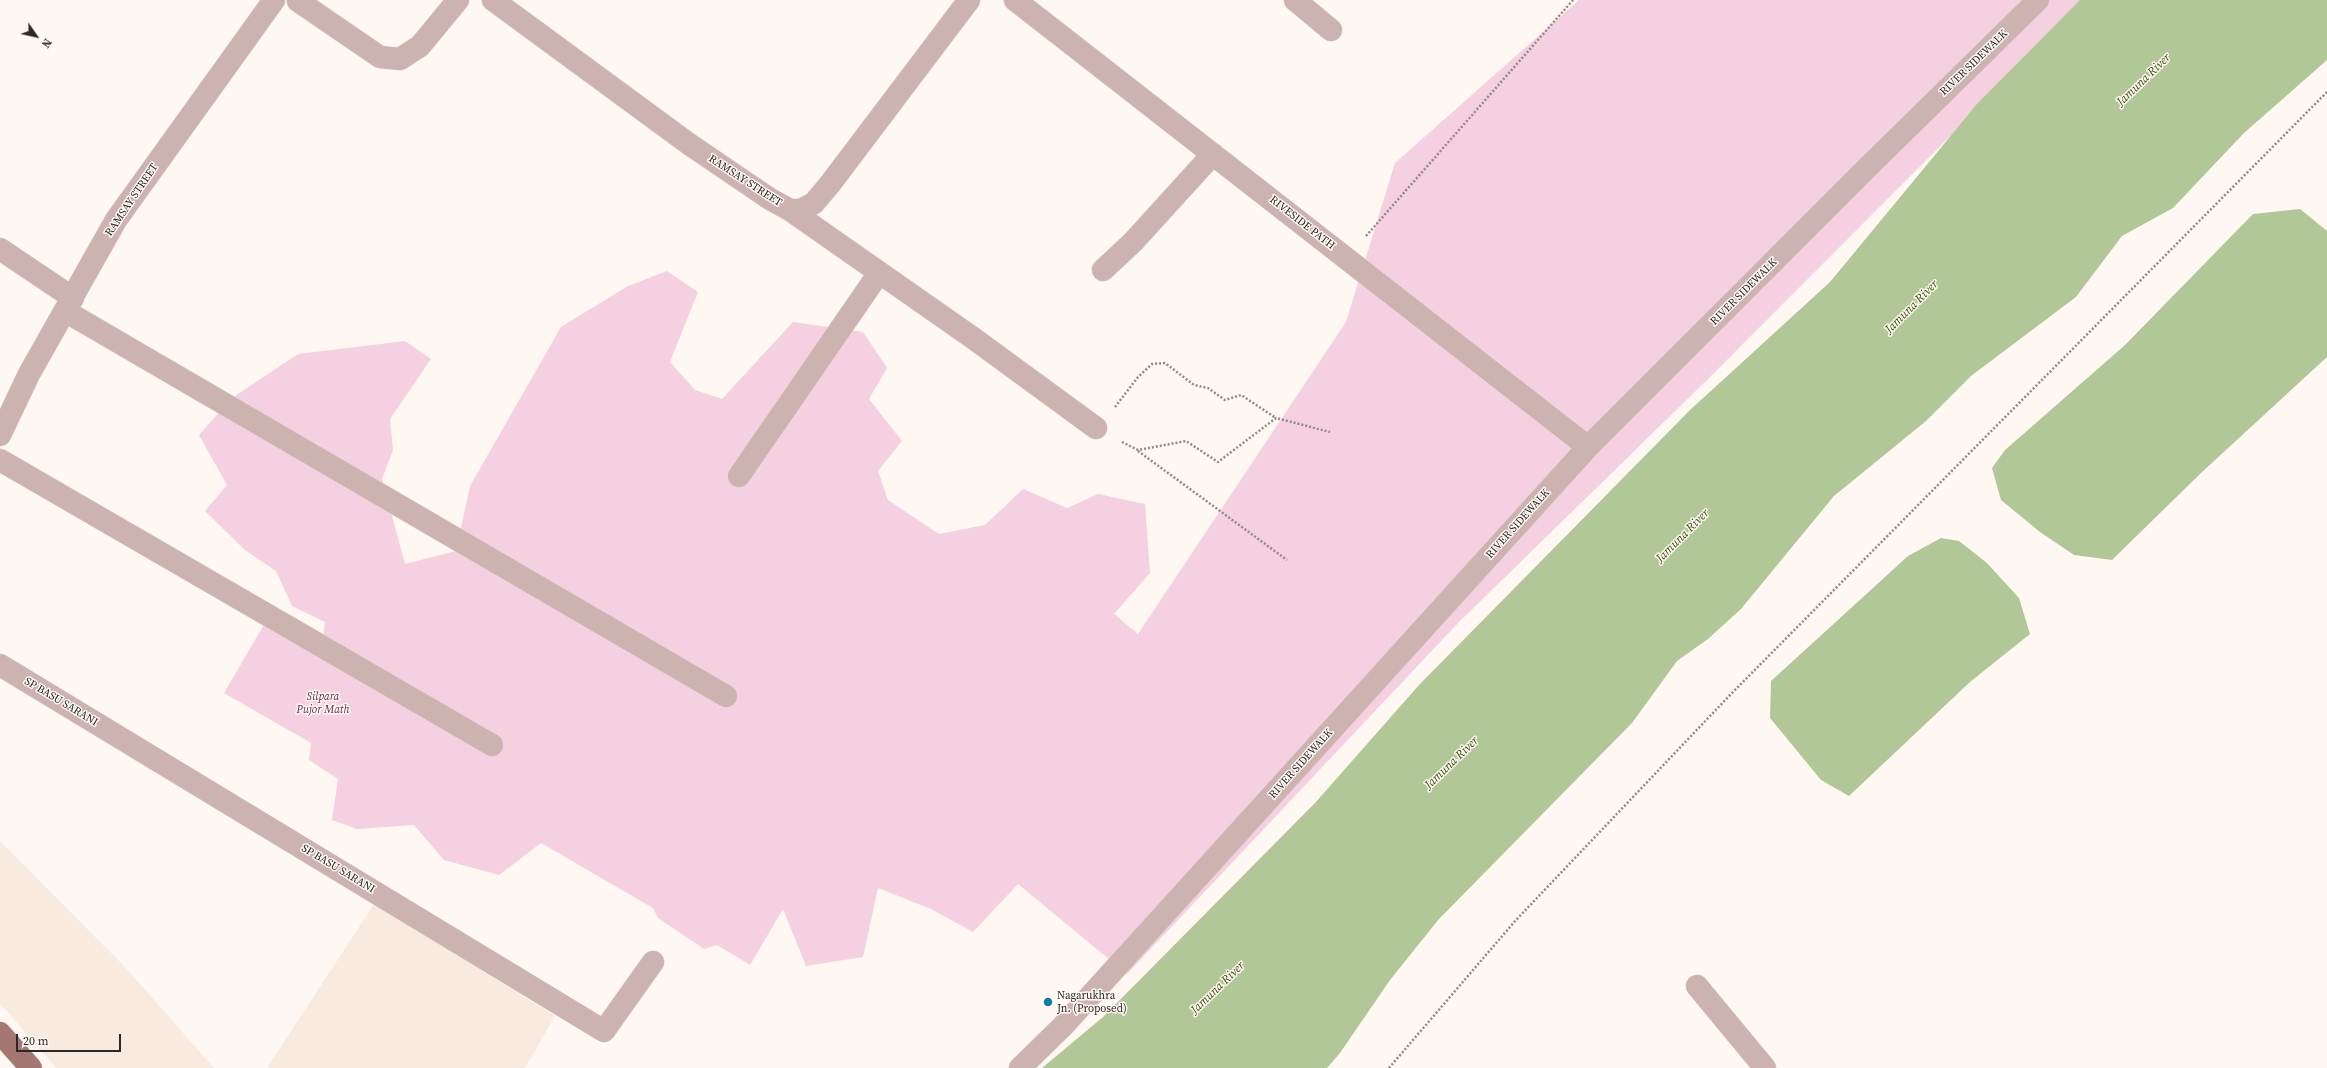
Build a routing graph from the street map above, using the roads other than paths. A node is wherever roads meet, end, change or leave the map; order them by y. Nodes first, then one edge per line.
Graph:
1 (458, 0) edge
2 (492, 0) edge
3 (969, 0) edge
4 (1015, 0) edge
5 (1295, 0) edge
6 (2038, 0) edge
7 (274, 1) edge
8 (297, 1) edge
9 (1330, 30) dead end
10 (1213, 154) junction
11 (790, 210) junction
12 (0, 249) edge
13 (1103, 270) dead end
14 (879, 272) junction
15 (69, 304) junction
16 (1096, 428) road end
17 (0, 435) edge
18 (1588, 447) junction
19 (0, 460) edge
20 (739, 476) dead end
21 (0, 665) edge
22 (726, 696) dead end
23 (492, 745) dead end
24 (653, 962) dead end
25 (1697, 986) dead end
26 (0, 1033) edge
27 (31, 1068) edge
28 (1020, 1068) edge
29 (1765, 1068) edge

1 - 8 street
2 - 11 street, RAMSAY STREET
3 - 11 street, RAMSAY STREET
4 - 10 street, RIVESIDE PATH
5 - 9 street
6 - 18 street, RIVER SIDEWALK
7 - 8 street
7 - 15 street, RAMSAY STREET
10 - 13 street
10 - 18 street, RIVESIDE PATH
11 - 14 street
12 - 15 street
14 - 16 street
14 - 20 street
15 - 17 street, RAMSAY STREET
15 - 22 street
18 - 28 street, RIVER SIDEWALK
19 - 23 street
21 - 24 street, SP BASU SARANI
25 - 29 street
26 - 27 main road

